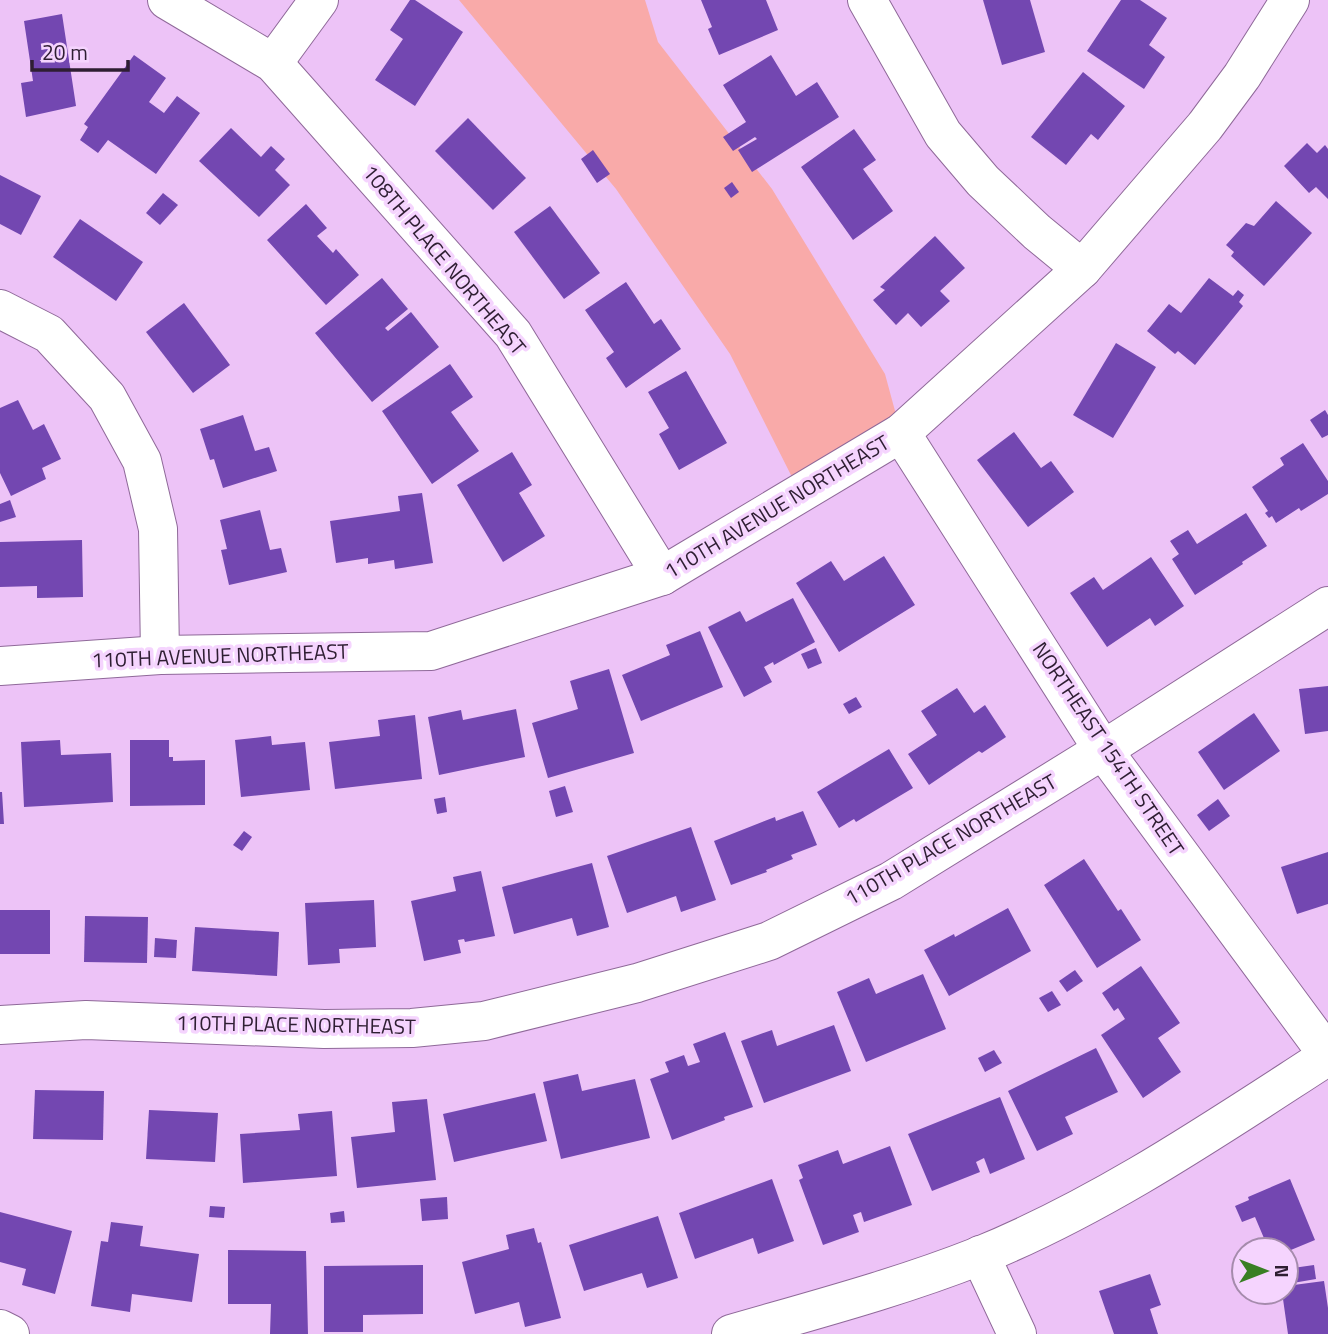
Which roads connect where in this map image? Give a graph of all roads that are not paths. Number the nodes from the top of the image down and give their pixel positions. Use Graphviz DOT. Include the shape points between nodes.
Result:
graph roads {
  1 [pos="167,0"];
  2 [pos="319,0"];
  3 [pos="867,0"];
  4 [pos="1290,0"];
  5 [pos="273,63"];
  6 [pos="1082,269"];
  7 [pos="0,309"];
  8 [pos="901,433"];
  9 [pos="662,576"];
  10 [pos="1328,606"];
  11 [pos="160,655"];
  12 [pos="0,666"];
  13 [pos="1103,750"];
  14 [pos="0,1025"];
  15 [pos="1328,1056"];
  16 [pos="980,1255"];
  17 [pos="0,1329"];
  18 [pos="10,1334"];
  19 [pos="731,1334"];
  20 [pos="1017,1334"];
  1 -- 5 [label="street, 108TH PLACE NORTHEAST"];
  2 -- 5 [label="street"];
  3 -- 6 [label="street" via="943,134 983,181"];
  4 -- 6 [label="street, 110TH AVENUE NORTHEAST" via="1205,126"];
  5 -- 9 [label="street, 108TH PLACE NORTHEAST" via="513,334"];
  6 -- 8 [label="street, 110TH AVENUE NORTHEAST"];
  7 -- 11 [label="street" via="48,334 107,397 142,461 158,529"];
  8 -- 9 [label="street, 110TH AVENUE NORTHEAST"];
  8 -- 13 [label="street, NORTHEAST 154TH STREET"];
  9 -- 11 [label="street, 110TH AVENUE NORTHEAST" via="431,651"];
  10 -- 13 [label="street, 110TH PLACE NORTHEAST"];
  11 -- 12 [label="street, 110TH AVENUE NORTHEAST"];
  13 -- 14 [label="street, 110TH PLACE NORTHEAST" via="891,881 769,941 637,983 484,1021 412,1028 86,1020"];
  13 -- 15 [label="street, NORTHEAST 154TH STREET"];
  15 -- 16 [label="street" via="1158,1166"];
  16 -- 19 [label="street" via="899,1285"];
  16 -- 20 [label="street"];
  17 -- 18 [label="street"];
}
